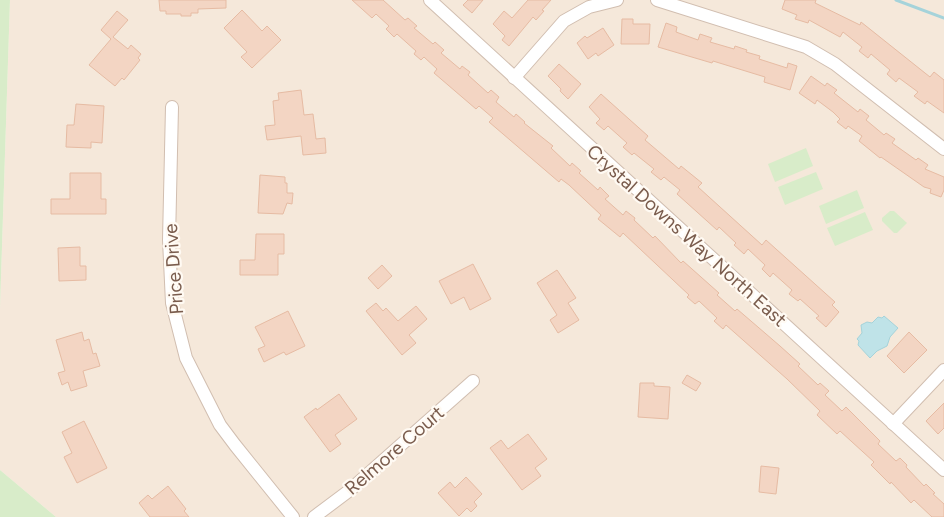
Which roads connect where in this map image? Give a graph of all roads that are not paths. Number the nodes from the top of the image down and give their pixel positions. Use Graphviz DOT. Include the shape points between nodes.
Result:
graph roads {
  1 [pos="430,0"];
  2 [pos="617,0"];
  3 [pos="657,0"];
  4 [pos="514,78"];
  5 [pos="172,106"];
  6 [pos="944,149"];
  7 [pos="944,370"];
  8 [pos="473,381"];
  9 [pos="893,424"];
  10 [pos="944,470"];
  11 [pos="294,517"];
  12 [pos="314,517"];
  1 -- 4 [label="street, Crystal Downs Way North East"];
  2 -- 4 [label="street" via="589,7 564,21"];
  3 -- 6 [label="street" via="806,47 835,64"];
  4 -- 9 [label="street, Crystal Downs Way North East"];
  5 -- 11 [label="street, Price Drive" via="169,240 172,303 186,358 220,424"];
  7 -- 9 [label="street"];
  8 -- 12 [label="street, Relmore Court" via="350,490"];
  9 -- 10 [label="street, Crystal Downs Way North East"];
}
